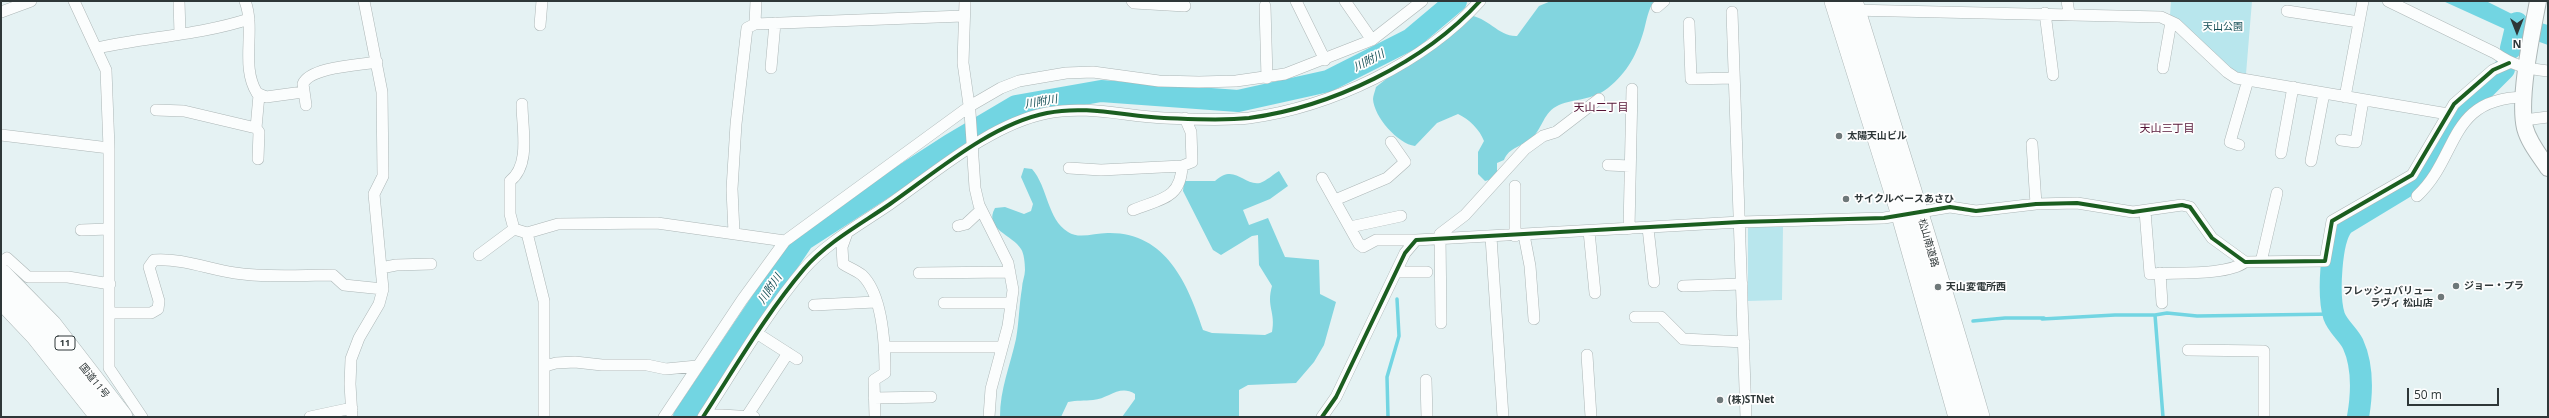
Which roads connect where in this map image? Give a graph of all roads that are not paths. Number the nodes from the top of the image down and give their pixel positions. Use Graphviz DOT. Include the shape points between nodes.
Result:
graph roads {
  1 [pos="30,1"];
  2 [pos="74,1"];
  3 [pos="179,1"];
  4 [pos="245,1"];
  5 [pos="364,1"];
  6 [pos="542,1"];
  7 [pos="756,1"];
  8 [pos="964,1"];
  9 [pos="1132,1"];
  10 [pos="1296,1"];
  11 [pos="1345,1"];
  12 [pos="1422,1"];
  13 [pos="1480,1"];
  14 [pos="2067,1"];
  15 [pos="2363,1"];
  16 [pos="2388,1"];
  17 [pos="2538,1"];
  18 [pos="1185,6"];
  19 [pos="1265,6"];
  20 [pos="1845,6"];
  21 [pos="1933,6"];
  22 [pos="2287,11"];
  23 [pos="1,12"];
  24 [pos="1732,12"];
  25 [pos="2045,13"];
  26 [pos="2069,14"];
  27 [pos="963,16"];
  28 [pos="249,18"];
  29 [pos="2171,22"];
  30 [pos="2359,22"];
  31 [pos="774,23"];
  32 [pos="1689,23"];
  33 [pos="755,24"];
  34 [pos="540,25"];
  35 [pos="180,34"];
  36 [pos="1372,40"];
  37 [pos="97,48"];
  38 [pos="1325,60"];
  39 [pos="377,62"];
  40 [pos="2509,63"];
  41 [pos="2527,65"];
  42 [pos="772,68"];
  43 [pos="2163,68"];
  44 [pos="2548,71"];
  45 [pos="2053,75"];
  46 [pos="1267,78"];
  47 [pos="1733,78"];
  48 [pos="2248,80"];
  49 [pos="2293,87"];
  50 [pos="1632,89"];
  51 [pos="303,92"];
  52 [pos="2324,93"];
  53 [pos="259,95"];
  54 [pos="2345,97"];
  55 [pos="2525,97"];
  56 [pos="1599,99"];
  57 [pos="2363,100"];
  58 [pos="522,104"];
  59 [pos="306,105"];
  60 [pos="970,109"];
  61 [pos="156,110"];
  62 [pos="2448,114"];
  63 [pos="2548,117"];
  64 [pos="1185,118"];
  65 [pos="2524,120"];
  66 [pos="256,128"];
  67 [pos="1,135"];
  68 [pos="2341,140"];
  69 [pos="1392,142"];
  70 [pos="972,143"];
  71 [pos="2032,144"];
  72 [pos="2239,144"];
  73 [pos="109,148"];
  74 [pos="2281,153"];
  75 [pos="258,159"];
  76 [pos="2311,161"];
  77 [pos="1608,165"];
  78 [pos="1182,166"];
  79 [pos="1069,168"];
  80 [pos="1634,168"];
  81 [pos="2548,168"];
  82 [pos="1322,178"];
  83 [pos="1515,186"];
  84 [pos="2276,193"];
  85 [pos="2417,196"];
  86 [pos="1335,200"];
  87 [pos="2036,204"];
  88 [pos="981,210"];
  89 [pos="1133,210"];
  90 [pos="2145,211"];
  91 [pos="1910,213"];
  92 [pos="1401,216"];
  93 [pos="1740,222"];
  94 [pos="958,226"];
  95 [pos="1350,227"];
  96 [pos="1648,228"];
  97 [pos="109,229"];
  98 [pos="514,229"];
  99 [pos="1629,229"];
  100 [pos="81,230"];
  101 [pos="1589,232"];
  102 [pos="527,233"];
  103 [pos="734,233"];
  104 [pos="848,233"];
  105 [pos="1520,236"];
  106 [pos="1491,237"];
  107 [pos="1438,239"];
  108 [pos="1416,240"];
  109 [pos="785,241"];
  110 [pos="479,255"];
  111 [pos="1,262"];
  112 [pos="2245,262"];
  113 [pos="2261,262"];
  114 [pos="431,264"];
  115 [pos="381,268"];
  116 [pos="1010,272"];
  117 [pos="1397,272"];
  118 [pos="1427,272"];
  119 [pos="919,273"];
  120 [pos="2160,273"];
  121 [pos="1,274"];
  122 [pos="1654,282"];
  123 [pos="110,284"];
  124 [pos="1742,284"];
  125 [pos="1683,286"];
  126 [pos="383,289"];
  127 [pos="1595,293"];
  128 [pos="1,298"];
  129 [pos="875,302"];
  130 [pos="944,303"];
  131 [pos="1011,303"];
  132 [pos="2162,303"];
  133 [pos="814,305"];
  134 [pos="110,312"];
  135 [pos="1635,317"];
  136 [pos="1534,319"];
  137 [pos="1441,323"];
  138 [pos="758,334"];
  139 [pos="1744,342"];
  140 [pos="1001,347"];
  141 [pos="885,348"];
  142 [pos="2188,350"];
  143 [pos="1587,355"];
  144 [pos="545,366"];
  145 [pos="697,366"];
  146 [pos="1426,380"];
  147 [pos="931,397"];
  148 [pos="874,398"];
  149 [pos="352,413"];
  150 [pos="704,415"];
  151 [pos="101,417"];
  152 [pos="122,417"];
  153 [pos="142,417"];
  154 [pos="310,417"];
  155 [pos="544,417"];
  156 [pos="664,417"];
  157 [pos="751,417"];
  158 [pos="874,417"];
  159 [pos="989,417"];
  160 [pos="1322,417"];
  161 [pos="1427,417"];
  162 [pos="1503,417"];
  163 [pos="1591,417"];
  164 [pos="1746,417"];
  165 [pos="1959,417"];
  166 [pos="1979,417"];
  167 [pos="2264,417"];
  1 -- 23 [label="street"];
  2 -- 37 [label="street"];
  3 -- 35 [label="street"];
  4 -- 28 [label="street"];
  5 -- 39 [label="street"];
  6 -- 34 [label="street"];
  7 -- 33 [label="street"];
  8 -- 27 [label="street"];
  9 -- 18 [label="street"];
  10 -- 38 [label="street"];
  11 -- 36 [label="street"];
  12 -- 36 [label="street"];
  13 -- 64 [label="street" via="1430,45 1387,72 1359,85 1319,100 1268,114 1227,119"];
  14 -- 26 [label="street"];
  15 -- 30 [label="street"];
  16 -- 40 [label="street" via="2495,53"];
  17 -- 41 [label="street"];
  19 -- 46 [label="street"];
  20 -- 21 [label="street"];
  20 -- 91 [label="highway, 松山南道路"];
  21 -- 25 [label="street"];
  22 -- 30 [label="street"];
  24 -- 47 [label="street"];
  25 -- 26 [label="street"];
  25 -- 45 [label="street"];
  26 -- 29 [label="street" via="2148,15"];
  27 -- 31 [label="street"];
  27 -- 60 [label="street" via="964,63"];
  28 -- 35 [label="street" via="226,26"];
  28 -- 53 [label="street" via="250,76"];
  29 -- 43 [label="street"];
  29 -- 48 [label="street" via="2227,72 2236,78"];
  30 -- 54 [label="street"];
  31 -- 33 [label="street"];
  31 -- 42 [label="street"];
  32 -- 47 [label="street" via="1691,79"];
  33 -- 103 [label="street" via="747,28 736,124 732,189"];
  35 -- 37 [label="street"];
  36 -- 38 [label="street"];
  37 -- 73 [label="street" via="106,70"];
  38 -- 46 [label="street"];
  39 -- 51 [label="street" via="331,68 310,75 306,78"];
  39 -- 115 [label="street" via="382,92 383,176 374,194"];
  40 -- 41 [label="street"];
  40 -- 62 [label="street" via="2493,70 2454,104"];
  41 -- 44 [label="street"];
  41 -- 55 [label="street"];
  46 -- 60 [label="street" via="1167,81 1092,72 1066,73 1019,81 1001,88"];
  47 -- 93 [label="street"];
  48 -- 49 [label="street"];
  48 -- 72 [label="street" via="2230,142"];
  49 -- 52 [label="street"];
  49 -- 74 [label="street"];
  50 -- 80 [label="street"];
  51 -- 53 [label="street" via="266,97"];
  51 -- 59 [label="street"];
  52 -- 54 [label="street"];
  52 -- 76 [label="street"];
  53 -- 66 [label="street"];
  54 -- 57 [label="street"];
  55 -- 65 [label="street"];
  55 -- 85 [label="street" via="2503,97 2488,102 2474,112 2452,140 2425,188"];
  56 -- 107 [label="street" via="1556,132 1543,136 1525,149 1465,215 1440,234"];
  57 -- 62 [label="street"];
  57 -- 68 [label="street" via="2356,142"];
  58 -- 98 [label="street" via="523,162 517,176 510,181 510,214"];
  60 -- 70 [label="street"];
  60 -- 109 [label="street"];
  61 -- 66 [label="street" via="184,111"];
  62 -- 113 [label="street" via="2412,175 2332,221 2325,261"];
  63 -- 65 [label="street"];
  64 -- 70 [label="street" via="1090,110 1049,112 1024,118"];
  64 -- 78 [label="street" via="1191,132 1192,162"];
  65 -- 81 [label="street" via="2531,142"];
  66 -- 75 [label="street" via="259,132"];
  67 -- 73 [label="street"];
  69 -- 86 [label="street" via="1405,162 1387,178"];
  70 -- 88 [label="street" via="975,188"];
  70 -- 104 [label="street"];
  71 -- 87 [label="street"];
  73 -- 97 [label="street"];
  77 -- 80 [label="street"];
  78 -- 79 [label="street" via="1101,170"];
  78 -- 89 [label="street" via="1182,180 1174,194"];
  80 -- 99 [label="street"];
  82 -- 86 [label="street"];
  83 -- 105 [label="street"];
  84 -- 113 [label="street"];
  86 -- 95 [label="street"];
  87 -- 90 [label="street" via="2077,203 2122,211"];
  87 -- 91 [label="street" via="1987,211 1950,207"];
  88 -- 94 [label="street" via="966,224"];
  88 -- 116 [label="street" via="1001,248"];
  90 -- 112 [label="street" via="2182,205 2190,207 2212,238"];
  90 -- 120 [label="street" via="2150,274"];
  91 -- 93 [label="street" via="1884,218"];
  91 -- 165 [label="highway, 松山南道路"];
  91 -- 166 [label="highway, 松山南道路"];
  92 -- 95 [label="street"];
  93 -- 96 [label="street"];
  93 -- 124 [label="street"];
  95 -- 108 [label="street" via="1363,247 1376,240"];
  96 -- 99 [label="street"];
  96 -- 122 [label="street"];
  97 -- 100 [label="street"];
  97 -- 123 [label="street"];
  98 -- 102 [label="street"];
  98 -- 110 [label="street"];
  99 -- 101 [label="street"];
  101 -- 105 [label="street"];
  101 -- 127 [label="street"];
  102 -- 103 [label="street" via="558,224 617,222 656,223"];
  102 -- 144 [label="street" via="544,301"];
  103 -- 109 [label="street"];
  104 -- 129 [label="street" via="842,247 843,264 863,276 870,286"];
  104 -- 138 [label="street" via="811,261"];
  105 -- 106 [label="street"];
  105 -- 136 [label="street" via="1530,266"];
  106 -- 107 [label="street"];
  106 -- 162 [label="street"];
  107 -- 108 [label="street"];
  107 -- 137 [label="street"];
  108 -- 117 [label="street" via="1405,253"];
  109 -- 145 [label="street"];
  111 -- 123 [label="street" via="7,258 28,277 68,277"];
  112 -- 113 [label="street"];
  112 -- 120 [label="street" via="2222,270"];
  114 -- 115 [label="street"];
  115 -- 126 [label="street"];
  116 -- 119 [label="street"];
  116 -- 131 [label="street" via="1013,290"];
  117 -- 118 [label="street"];
  117 -- 160 [label="street" via="1336,397"];
  120 -- 132 [label="street"];
  121 -- 152 [label="highway, 国道11号 / 11" via="51,325"];
  123 -- 134 [label="street"];
  124 -- 125 [label="street"];
  124 -- 139 [label="street"];
  126 -- 134 [label="street" via="344,285 334,274 260,276 205,268 176,260 154,260 150,267 159,301 158,309 151,312"];
  126 -- 149 [label="street" via="379,304 359,338 353,354 350,384"];
  128 -- 151 [label="highway, 国道11号 / 11" via="41,341"];
  129 -- 133 [label="street"];
  129 -- 141 [label="street"];
  130 -- 131 [label="street"];
  131 -- 140 [label="street" via="1008,326"];
  134 -- 153 [label="street" via="109,368"];
  135 -- 139 [label="street" via="1661,317 1687,340"];
  138 -- 150 [label="street"];
  138 -- 157 [label="street" via="792,356"];
  139 -- 164 [label="street"];
  140 -- 141 [label="street"];
  140 -- 159 [label="street" via="991,389"];
  141 -- 148 [label="street" via="885,374 874,380"];
  142 -- 167 [label="street" via="2264,351"];
  143 -- 163 [label="street"];
  144 -- 145 [label="street" via="575,362 647,365 666,369"];
  144 -- 155 [label="street"];
  145 -- 156 [label="street"];
  146 -- 161 [label="street"];
  147 -- 148 [label="street"];
  148 -- 158 [label="street"];
  149 -- 154 [label="street"];
  150 -- 157 [label="street"];
}
